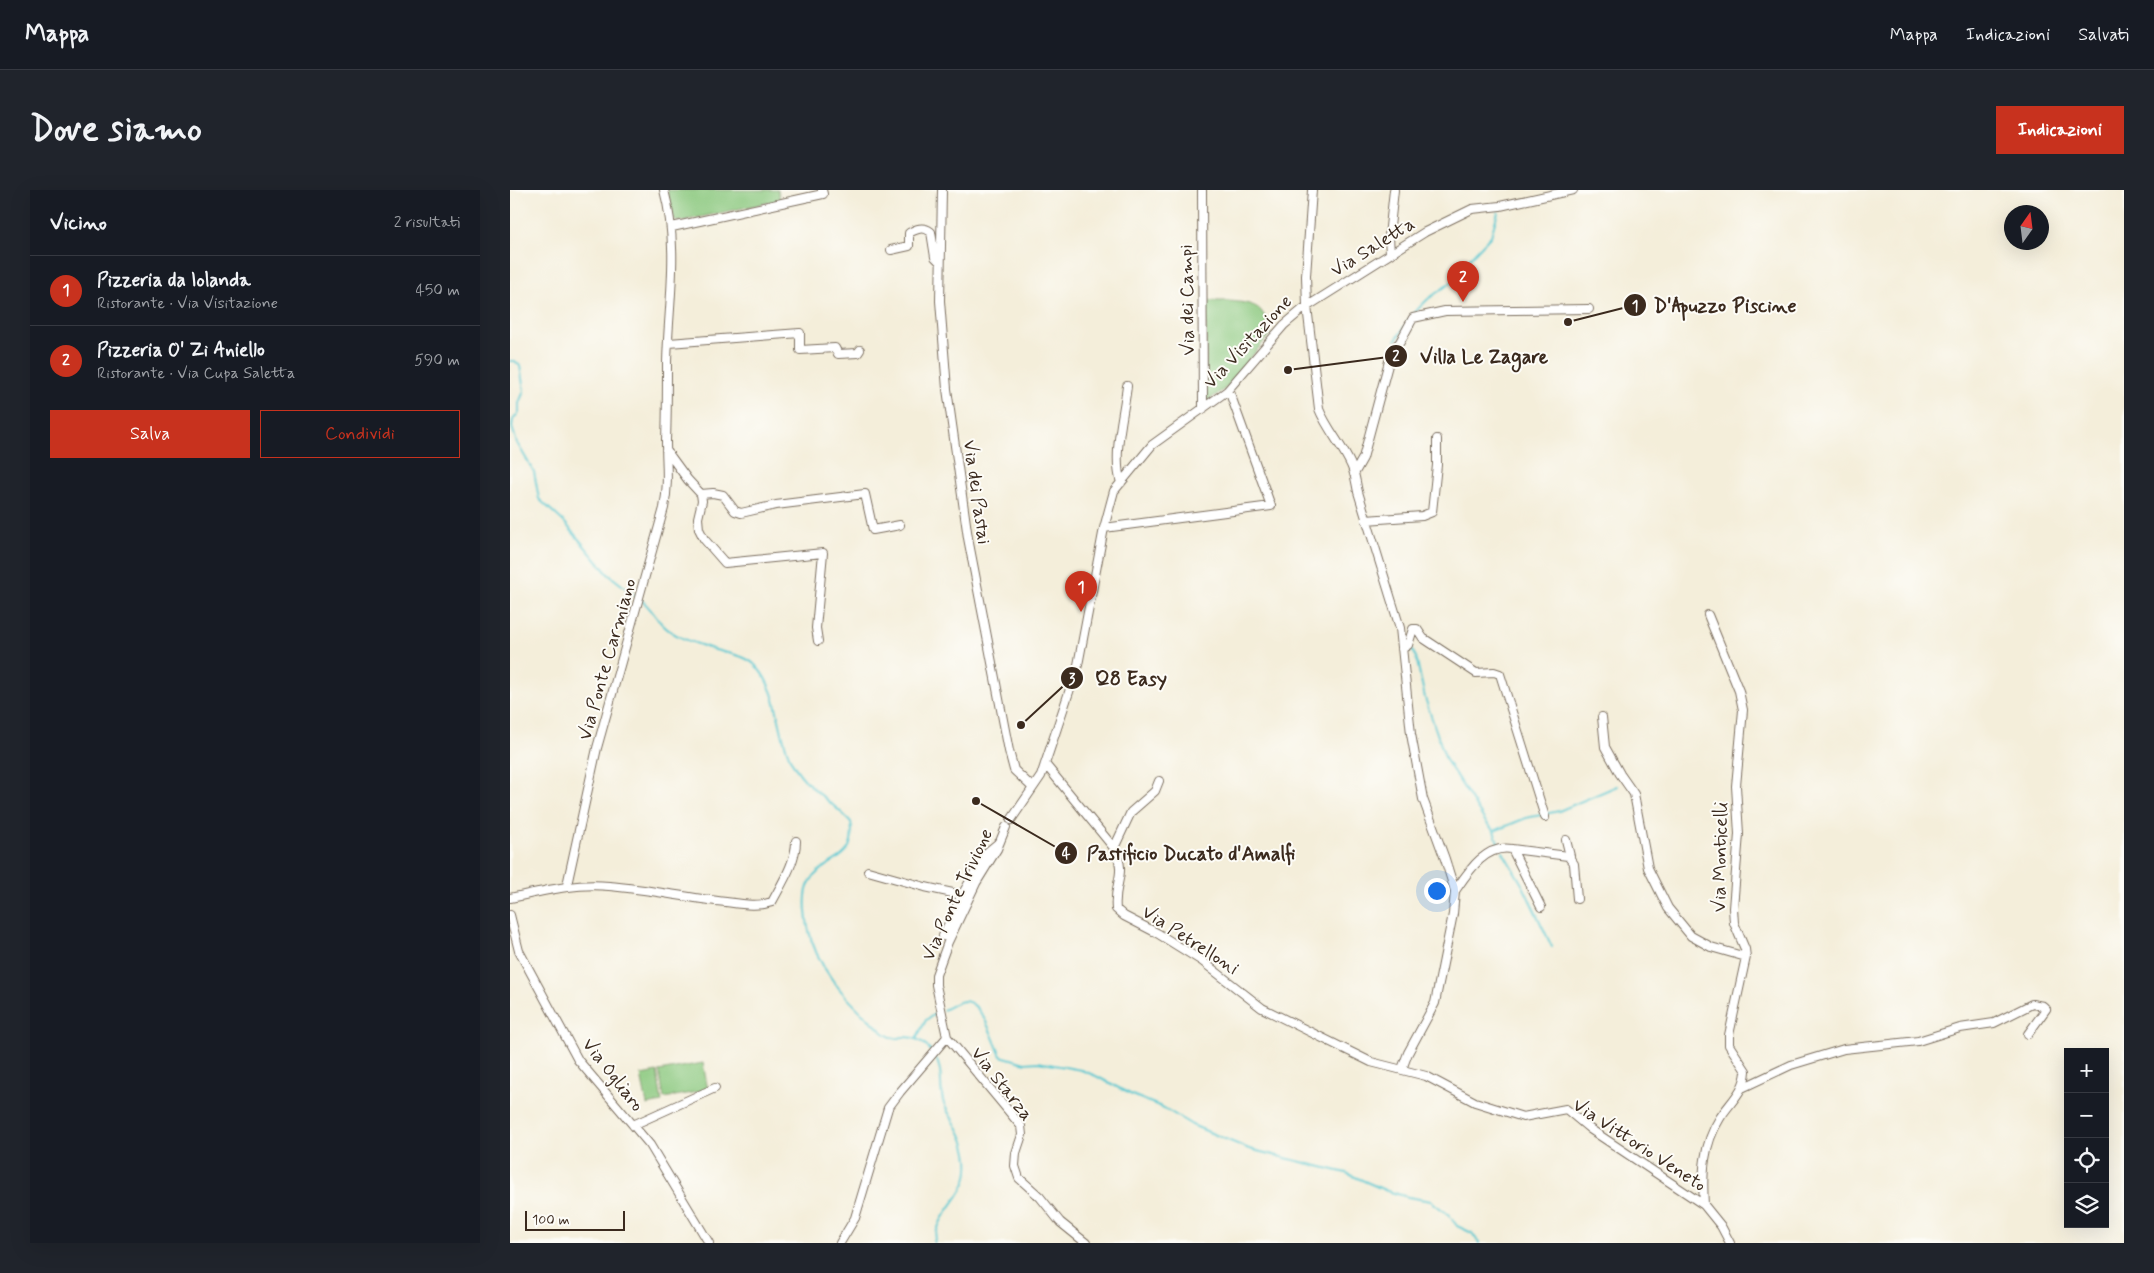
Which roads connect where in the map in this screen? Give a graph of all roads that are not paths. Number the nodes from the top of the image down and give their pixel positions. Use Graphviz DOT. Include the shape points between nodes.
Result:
graph roads {
  1 [pos="664,190"];
  2 [pos="822,190"];
  3 [pos="942,190"];
  4 [pos="1202,190"];
  5 [pos="1312,190"];
  6 [pos="1394,190"];
  7 [pos="1572,190"];
  8 [pos="672,227"];
  9 [pos="891,250"];
  10 [pos="1390,254"];
  11 [pos="940,262"];
  12 [pos="1306,306"];
  13 [pos="1589,309"];
  14 [pos="669,343"];
  15 [pos="860,350"];
  16 [pos="1127,386"];
  17 [pos="1227,391"];
  18 [pos="1203,409"];
  19 [pos="1437,440"];
  20 [pos="666,450"];
  21 [pos="1354,474"];
  22 [pos="1121,483"];
  23 [pos="701,494"];
  24 [pos="1371,520"];
  25 [pos="900,525"];
  26 [pos="1104,528"];
  27 [pos="1708,615"];
  28 [pos="818,640"];
  29 [pos="1407,645"];
  30 [pos="1602,717"];
  31 [pos="1045,764"];
  32 [pos="1159,781"];
  33 [pos="1032,787"];
  34 [pos="1545,817"];
  35 [pos="1566,840"];
  36 [pos="796,841"];
  37 [pos="1000,841"];
  38 [pos="1114,848"];
  39 [pos="1512,849"];
  40 [pos="1568,856"];
  41 [pos="868,871"];
  42 [pos="568,881"];
  43 [pos="1455,891"];
  44 [pos="962,895"];
  45 [pos="510,898"];
  46 [pos="1577,899"];
  47 [pos="1541,907"];
  48 [pos="510,915"];
  49 [pos="943,936"];
  50 [pos="1746,957"];
  51 [pos="2028,1034"];
  52 [pos="946,1037"];
  53 [pos="1402,1069"];
  54 [pos="715,1088"];
  55 [pos="1742,1088"];
  56 [pos="633,1125"];
  57 [pos="1704,1205"];
  58 [pos="1729,1240"];
  59 [pos="709,1243"];
  60 [pos="840,1243"];
  61 [pos="1086,1243"];
  62 [pos="1735,1243"];
  1 -- 8 [label="street, Via Ponte Carmiano"];
  2 -- 8 [label="street" via="823,194"];
  3 -- 11 [label="street, Via dei Pastai"];
  4 -- 18 [label="street, Via dei Campi"];
  5 -- 12 [label="street, Via Visitazione"];
  6 -- 10 [label="street"];
  7 -- 10 [label="street, Via Saletta" via="1472,209"];
  8 -- 14 [label="street, Via Ponte Carmiano" via="674,272"];
  9 -- 11 [label="street" via="909,246 909,233 926,229 930,232 935,257"];
  10 -- 12 [label="street, Via Saletta"];
  11 -- 33 [label="street, Via dei Pastai" via="942,344 968,538 1009,751 1014,770"];
  12 -- 17 [label="street, Via Visitazione" via="1284,325"];
  12 -- 21 [label="street" via="1319,409"];
  13 -- 21 [label="street" via="1445,312 1414,318 1392,350 1363,458"];
  14 -- 15 [label="street" via="800,334 800,350 834,348 838,354"];
  14 -- 20 [label="street, Via Ponte Carmiano"];
  16 -- 22 [label="street" via="1118,453"];
  17 -- 18 [label="street, Via Visitazione"];
  17 -- 26 [label="street" via="1271,506"];
  18 -- 22 [label="street, Via Visitazione" via="1152,445"];
  19 -- 24 [label="street" via="1432,512 1422,516"];
  20 -- 23 [label="street"];
  20 -- 42 [label="street, Via Ponte Carmiano" via="668,484 664,508 597,748"];
  21 -- 24 [label="street"];
  22 -- 26 [label="street, Via Visitazione" via="1114,491"];
  23 -- 25 [label="street" via="723,495 735,511 741,513 776,505 864,494 873,530"];
  23 -- 28 [label="street" via="699,529 725,563 822,553 816,628"];
  24 -- 29 [label="street"];
  26 -- 31 [label="street, Via Visitazione" via="1078,665"];
  27 -- 50 [label="street, Via Monticelli" via="1739,691 1743,710 1737,770 1739,834 1733,908 1734,923"];
  29 -- 34 [label="street" via="1413,629 1417,629 1423,638 1476,673 1500,674"];
  29 -- 43 [label="street" via="1410,734 1424,799"];
  30 -- 50 [label="street" via="1605,747 1634,794 1648,868 1668,908 1691,936 1711,947"];
  31 -- 33 [label="street, Via Visitazione"];
  31 -- 38 [label="street, Via Petrelloni"];
  32 -- 38 [label="street" via="1156,791 1131,812"];
  33 -- 37 [label="street, Via Ponte Trivione"];
  35 -- 40 [label="street"];
  36 -- 42 [label="street" via="791,867 772,902 767,904 698,899"];
  37 -- 44 [label="street" via="986,853"];
  37 -- 52 [label="street, Via Ponte Trivione" via="976,883 944,950 936,975 937,998"];
  38 -- 53 [label="street, Via Petrelloni" via="1122,864 1116,909 1124,916 1202,961 1262,1008 1371,1062"];
  39 -- 40 [label="street"];
  39 -- 43 [label="street" via="1488,852"];
  39 -- 47 [label="street"];
  40 -- 46 [label="street" via="1574,864"];
  41 -- 44 [label="street"];
  42 -- 45 [label="street"];
  43 -- 53 [label="street" via="1435,1003"];
  44 -- 49 [label="street"];
  48 -- 56 [label="street, Via Ogliaro" via="518,951 578,1060"];
  50 -- 55 [label="street" via="1729,1035 1729,1045 1746,1071"];
  51 -- 55 [label="street" via="2044,1014 2046,1009 2043,1006 2032,1004 1994,1023 1960,1028 1918,1041 1844,1048 1791,1065"];
  52 -- 60 [label="street" via="888,1108 856,1218"];
  52 -- 61 [label="street, Via Starza" via="1021,1126 1015,1166 1019,1178 1060,1222"];
  53 -- 57 [label="street, Via Vittorio Veneto" via="1426,1076 1475,1102 1523,1117 1566,1109 1590,1129"];
  54 -- 56 [label="street"];
  55 -- 57 [label="street" via="1711,1136 1702,1175"];
  56 -- 59 [label="street, Via Ogliaro" via="650,1145"];
  57 -- 58 [label="street, Via Vittorio Veneto"];
  58 -- 62 [label="street, Via Vittorio Veneto"];
}
